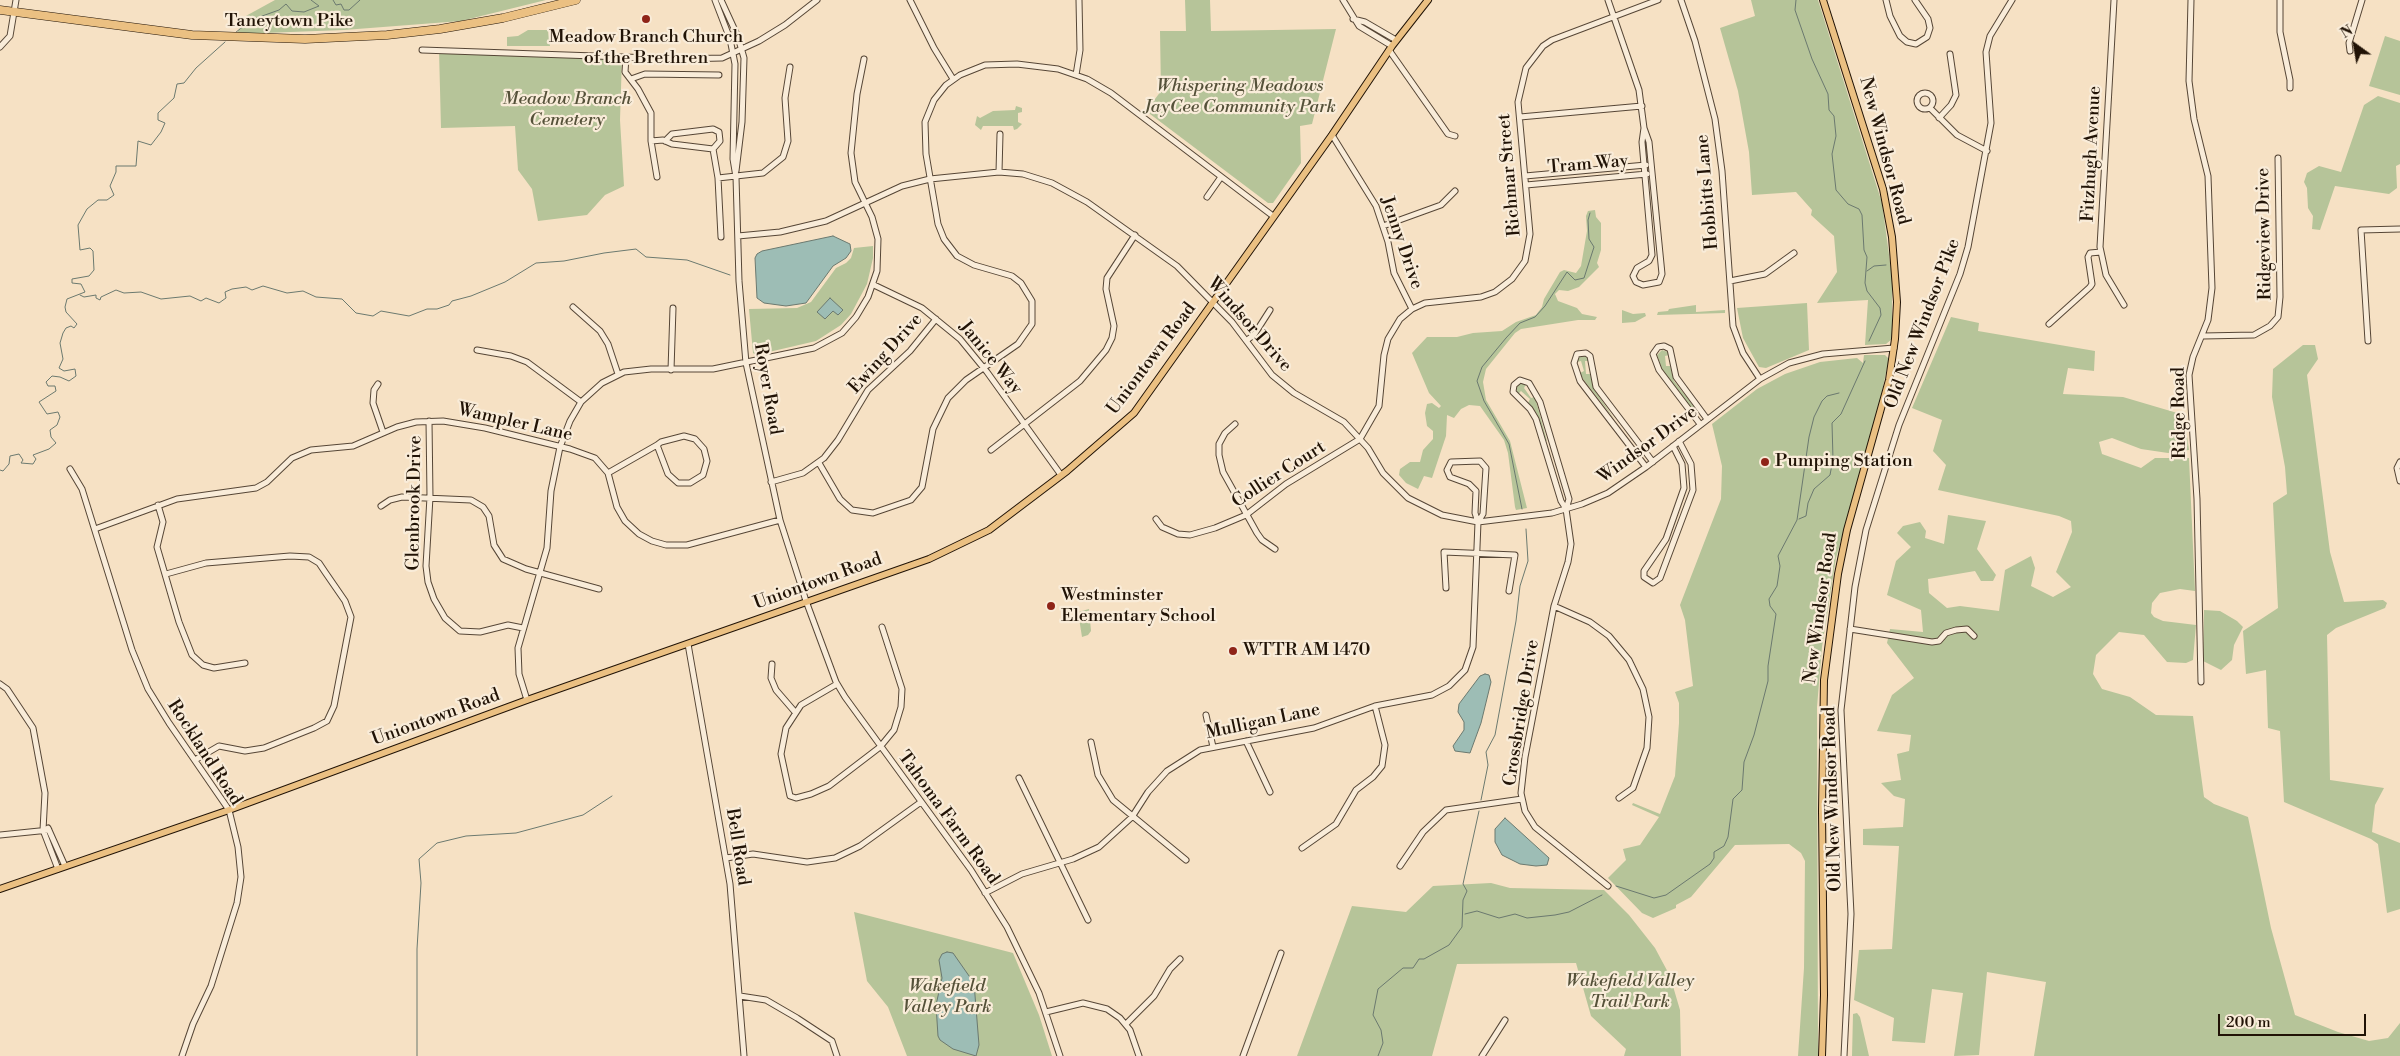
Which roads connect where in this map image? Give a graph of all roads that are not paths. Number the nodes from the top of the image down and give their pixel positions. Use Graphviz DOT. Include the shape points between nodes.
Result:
graph roads {
  1 [pos="16,0"];
  2 [pos="576,0"];
  3 [pos="715,0"];
  4 [pos="721,0"];
  5 [pos="817,0"];
  6 [pos="910,0"];
  7 [pos="1080,0"];
  8 [pos="1343,0"];
  9 [pos="1428,0"];
  10 [pos="1608,0"];
  11 [pos="1658,0"];
  12 [pos="1681,0"];
  13 [pos="1823,0"];
  14 [pos="1886,0"];
  15 [pos="1915,0"];
  16 [pos="2012,0"];
  17 [pos="2114,0"];
  18 [pos="2191,0"];
  19 [pos="2280,0"];
  20 [pos="2362,0"];
  21 [pos="0,10"];
  22 [pos="14,12"];
  23 [pos="1613,16"];
  24 [pos="1392,45"];
  25 [pos="0,47"];
  26 [pos="422,50"];
  27 [pos="743,50"];
  28 [pos="2350,50"];
  29 [pos="734,54"];
  30 [pos="1950,54"];
  31 [pos="626,57"];
  32 [pos="864,59"];
  33 [pos="790,67"];
  34 [pos="719,75"];
  35 [pos="1076,75"];
  36 [pos="631,79"];
  37 [pos="953,79"];
  38 [pos="2290,88"];
  39 [pos="1642,106"];
  40 [pos="1930,108"];
  41 [pos="1520,117"];
  42 [pos="1939,118"];
  43 [pos="1644,128"];
  44 [pos="1000,134"];
  45 [pos="1332,135"];
  46 [pos="1455,136"];
  47 [pos="651,141"];
  48 [pos="665,141"];
  49 [pos="713,149"];
  50 [pos="1987,150"];
  51 [pos="2278,158"];
  52 [pos="1644,165"];
  53 [pos="1652,165"];
  54 [pos="999,172"];
  55 [pos="1653,173"];
  56 [pos="1644,174"];
  57 [pos="1525,176"];
  58 [pos="657,177"];
  59 [pos="736,177"];
  60 [pos="1221,177"];
  61 [pos="718,178"];
  62 [pos="930,179"];
  63 [pos="1526,185"];
  64 [pos="1455,191"];
  65 [pos="1207,197"];
  66 [pos="865,203"];
  67 [pos="1273,216"];
  68 [pos="1383,226"];
  69 [pos="2400,229"];
  70 [pos="1134,235"];
  71 [pos="738,236"];
  72 [pos="721,237"];
  73 [pos="2101,252"];
  74 [pos="1794,253"];
  75 [pos="1730,281"];
  76 [pos="874,285"];
  77 [pos="1213,302"];
  78 [pos="2124,305"];
  79 [pos="573,307"];
  80 [pos="673,308"];
  81 [pos="1412,309"];
  82 [pos="1270,310"];
  83 [pos="936,319"];
  84 [pos="2049,324"];
  85 [pos="2202,336"];
  86 [pos="1247,340"];
  87 [pos="2368,341"];
  88 [pos="1894,348"];
  89 [pos="478,350"];
  90 [pos="746,363"];
  91 [pos="984,368"];
  92 [pos="671,370"];
  93 [pos="618,374"];
  94 [pos="1760,379"];
  95 [pos="378,384"];
  96 [pos="581,402"];
  97 [pos="1707,419"];
  98 [pos="429,421"];
  99 [pos="1235,424"];
  100 [pos="1700,424"];
  101 [pos="1025,426"];
  102 [pos="383,432"];
  103 [pos="1360,439"];
  104 [pos="1679,441"];
  105 [pos="656,445"];
  106 [pos="1673,446"];
  107 [pos="560,447"];
  108 [pos="991,450"];
  109 [pos="1653,462"];
  110 [pos="2400,462"];
  111 [pos="819,463"];
  112 [pos="1646,467"];
  113 [pos="70,469"];
  114 [pos="608,473"];
  115 [pos="1061,475"];
  116 [pos="2400,481"];
  117 [pos="771,482"];
  118 [pos="430,497"];
  119 [pos="158,505"];
  120 [pos="381,506"];
  121 [pos="1566,509"];
  122 [pos="1871,513"];
  123 [pos="1246,514"];
  124 [pos="1156,519"];
  125 [pos="780,520"];
  126 [pos="1478,522"];
  127 [pos="95,529"];
  128 [pos="1275,549"];
  129 [pos="1476,554"];
  130 [pos="540,573"];
  131 [pos="166,574"];
  132 [pos="1446,588"];
  133 [pos="599,589"];
  134 [pos="1509,591"];
  135 [pos="806,601"];
  136 [pos="1554,606"];
  137 [pos="882,627"];
  138 [pos="522,628"];
  139 [pos="1850,629"];
  140 [pos="1974,636"];
  141 [pos="688,644"];
  142 [pos="245,662"];
  143 [pos="772,664"];
  144 [pos="2201,682"];
  145 [pos="0,684"];
  146 [pos="837,684"];
  147 [pos="527,700"];
  148 [pos="1375,706"];
  149 [pos="795,712"];
  150 [pos="1206,715"];
  151 [pos="1246,741"];
  152 [pos="1092,742"];
  153 [pos="880,747"];
  154 [pos="1212,747"];
  155 [pos="195,760"];
  156 [pos="1020,778"];
  157 [pos="1270,792"];
  158 [pos="1522,798"];
  159 [pos="1619,798"];
  160 [pos="921,802"];
  161 [pos="228,810"];
  162 [pos="1132,817"];
  163 [pos="46,830"];
  164 [pos="0,835"];
  165 [pos="1302,848"];
  166 [pos="726,858"];
  167 [pos="1186,860"];
  168 [pos="1059,862"];
  169 [pos="1400,866"];
  170 [pos="61,868"];
  171 [pos="1608,886"];
  172 [pos="0,888"];
  173 [pos="985,892"];
  174 [pos="1088,920"];
  175 [pos="1281,953"];
  176 [pos="1180,959"];
  177 [pos="740,996"];
  178 [pos="1046,1012"];
  179 [pos="1505,1020"];
  180 [pos="1126,1024"];
  181 [pos="182,1056"];
  182 [pos="744,1056"];
  183 [pos="837,1056"];
  184 [pos="1060,1056"];
  185 [pos="1139,1056"];
  186 [pos="1243,1056"];
  187 [pos="1482,1056"];
  188 [pos="1822,1056"];
  189 [pos="1844,1056"];
  1 -- 22 [label="street"];
  2 -- 22 [label="highway, Taneytown Pike" via="440,29 306,39 192,34"];
  3 -- 29 [label="street, Royer Road"];
  4 -- 27 [label="street, Royer Road"];
  5 -- 27 [label="street" via="785,25"];
  6 -- 37 [label="street"];
  7 -- 35 [label="street" via="1080,50"];
  8 -- 24 [label="street" via="1353,19 1364,22"];
  9 -- 24 [label="main road, Uniontown Road"];
  10 -- 23 [label="street"];
  11 -- 23 [label="street, Richmar Street"];
  12 -- 75 [label="street, Hobbitts Lane" via="1715,119"];
  13 -- 88 [label="main road, New Windsor Road" via="1888,211 1896,280"];
  14 -- 15 [label="street" via="1900,36 1916,44 1927,37 1930,28"];
  16 -- 50 [label="street, Old New Windsor Pike" via="1990,36 1986,52 1991,112"];
  17 -- 73 [label="street, Fitzhugh Avenue"];
  18 -- 85 [label="street, Ridge Road" via="2190,93 2207,167 2210,202 2211,304"];
  19 -- 38 [label="street" via="2280,32"];
  20 -- 28 [label="street" via="2349,43"];
  21 -- 22 [label="highway, Taneytown Pike"];
  22 -- 25 [label="street" via="10,36"];
  23 -- 39 [label="street"];
  23 -- 41 [label="street, Richmar Street" via="1562,35 1543,46 1526,68 1519,89"];
  24 -- 45 [label="main road, Uniontown Road"];
  24 -- 46 [label="street" via="1448,134"];
  26 -- 31 [label="street"];
  27 -- 29 [label="street"];
  27 -- 59 [label="street, Royer Road" via="742,122"];
  29 -- 31 [label="street" via="707,59"];
  29 -- 59 [label="street, Royer Road" via="732,138"];
  30 -- 42 [label="street" via="1956,95"];
  31 -- 36 [label="street" via="624,69"];
  32 -- 66 [label="street" via="856,94 851,152 855,182"];
  33 -- 59 [label="street" via="785,98 788,141 783,157 763,173"];
  34 -- 36 [label="street" via="645,74"];
  35 -- 37 [label="street" via="1039,66 1005,63 978,67"];
  35 -- 60 [label="street" via="1111,94"];
  36 -- 47 [label="street" via="651,113"];
  37 -- 62 [label="street" via="934,100 925,122"];
  39 -- 41 [label="street"];
  39 -- 43 [label="street"];
  40 -- 42 [label="street"];
  41 -- 57 [label="street, Richmar Street"];
  42 -- 50 [label="street" via="1957,135"];
  43 -- 52 [label="street"];
  43 -- 53 [label="street"];
  44 -- 54 [label="street"];
  45 -- 67 [label="main road, Uniontown Road"];
  45 -- 68 [label="street, Jenny Drive" via="1376,206"];
  47 -- 48 [label="street"];
  47 -- 58 [label="street"];
  48 -- 49 [label="street"];
  48 -- 49 [label="street" via="672,134 712,130 719,132 720,141"];
  49 -- 61 [label="street"];
  50 -- 122 [label="street, Old New Windsor Pike" via="1962,266 1909,398"];
  51 -- 85 [label="street, Ridgeview Drive" via="2278,317 2254,335"];
  52 -- 53 [label="street, Tram Way"];
  52 -- 56 [label="street"];
  52 -- 57 [label="street, Tram Way"];
  53 -- 55 [label="street"];
  54 -- 62 [label="street, Windsor Drive"];
  54 -- 70 [label="street, Windsor Drive" via="1035,177 1062,187"];
  55 -- 56 [label="street, Tram Way"];
  55 -- 56 [label="street" via="1662,274 1659,282 1643,285 1633,276 1652,255"];
  56 -- 63 [label="street, Tram Way"];
  57 -- 63 [label="street, Richmar Street"];
  59 -- 61 [label="street"];
  59 -- 71 [label="street, Royer Road"];
  60 -- 65 [label="street"];
  60 -- 67 [label="street"];
  61 -- 72 [label="street"];
  62 -- 66 [label="street, Windsor Drive" via="902,186"];
  62 -- 91 [label="street" via="938,224 950,248 966,262 1016,279 1026,288 1032,301 1034,316 1029,332"];
  63 -- 81 [label="street, Richmar Street" via="1530,240 1525,261 1517,274 1488,295 1431,302"];
  64 -- 68 [label="street" via="1440,205"];
  66 -- 71 [label="street, Windsor Drive" via="840,216 806,226"];
  66 -- 76 [label="street" via="876,229 879,248"];
  67 -- 77 [label="main road, Uniontown Road"];
  68 -- 81 [label="street, Jenny Drive" via="1394,273"];
  69 -- 87 [label="street" via="2360,230"];
  70 -- 77 [label="street, Windsor Drive" via="1176,266"];
  70 -- 101 [label="street" via="1107,278 1106,289 1114,326 1109,345 1086,376"];
  71 -- 90 [label="street, Royer Road"];
  73 -- 78 [label="street, Fitzhugh Avenue" via="2106,275"];
  73 -- 84 [label="street" via="2088,257 2090,287"];
  74 -- 75 [label="street" via="1765,274"];
  75 -- 94 [label="street, Hobbitts Lane" via="1736,336"];
  76 -- 83 [label="street, Janice Way" via="904,298"];
  76 -- 90 [label="street" via="856,317 834,338 814,348"];
  77 -- 86 [label="street, Windsor Drive"];
  77 -- 115 [label="main road, Uniontown Road" via="1134,413"];
  79 -- 93 [label="street" via="600,331"];
  80 -- 92 [label="street"];
  81 -- 103 [label="street, Richmar Street" via="1394,326 1388,339 1379,406"];
  82 -- 86 [label="street" via="1254,335"];
  83 -- 91 [label="street, Janice Way" via="960,339"];
  83 -- 111 [label="street, Ewing Drive" via="910,351 868,390 834,446"];
  85 -- 144 [label="street, Ridge Road" via="2189,375 2197,499"];
  86 -- 103 [label="street, Windsor Drive" via="1278,380 1305,400 1338,417"];
  88 -- 94 [label="street, Windsor Drive" via="1809,357"];
  88 -- 188 [label="main road, New Windsor Road" via="1884,403 1847,530 1833,601 1824,680"];
  89 -- 96 [label="street" via="527,362"];
  90 -- 92 [label="street" via="712,369"];
  90 -- 117 [label="street, Royer Road"];
  91 -- 101 [label="street, Janice Way"];
  91 -- 111 [label="street" via="956,390 937,416 930,438 925,479 911,500 873,514 852,510 840,499"];
  92 -- 93 [label="street"];
  93 -- 96 [label="street" via="594,389"];
  94 -- 97 [label="street, Windsor Drive"];
  95 -- 102 [label="street" via="372,403"];
  96 -- 107 [label="street"];
  97 -- 100 [label="street, Windsor Drive"];
  97 -- 100 [label="street" via="1676,377 1670,350 1658,347 1654,354 1659,370"];
  98 -- 102 [label="street, Wampler Lane"];
  98 -- 107 [label="street, Wampler Lane" via="472,425"];
  98 -- 118 [label="street, Glenbrook Drive"];
  99 -- 123 [label="street" via="1222,439 1219,456 1226,481"];
  100 -- 104 [label="street, Windsor Drive"];
  101 -- 108 [label="street"];
  101 -- 115 [label="street, Janice Way"];
  102 -- 119 [label="street, Wampler Lane" via="353,446 300,454 256,488 177,499"];
  103 -- 123 [label="street, Collier Court" via="1286,484"];
  103 -- 126 [label="street, Windsor Drive" via="1383,473 1408,498 1442,515"];
  104 -- 106 [label="street, Windsor Drive"];
  104 -- 106 [label="street" via="1691,464 1693,490 1660,578 1653,583 1644,577 1644,571 1666,539 1684,488 1682,464"];
  105 -- 105 [label="street" via="677,436 696,439 706,455 706,469 690,483 678,483 668,474"];
  105 -- 114 [label="street"];
  106 -- 109 [label="street, Windsor Drive"];
  107 -- 114 [label="street, Wampler Lane" via="595,458"];
  107 -- 130 [label="street" via="552,491 550,531"];
  109 -- 112 [label="street, Windsor Drive"];
  109 -- 112 [label="street" via="1596,387 1590,356 1586,352 1577,354 1574,363 1580,381"];
  110 -- 116 [label="street" via="2397,468"];
  111 -- 117 [label="street, Ewing Drive" via="802,473"];
  112 -- 121 [label="street, Windsor Drive" via="1608,493"];
  113 -- 127 [label="street, Rockland Road" via="82,489"];
  114 -- 125 [label="street" via="617,507 625,520 639,534 666,545 687,545"];
  115 -- 135 [label="main road, Uniontown Road" via="976,538 928,559"];
  117 -- 125 [label="street, Royer Road"];
  118 -- 120 [label="street" via="396,498"];
  118 -- 130 [label="street" via="476,503 489,516 498,555 506,562"];
  118 -- 138 [label="street, Glenbrook Drive" via="426,575 440,611 455,628 466,632 508,626"];
  119 -- 127 [label="street, Wampler Lane"];
  119 -- 131 [label="street" via="163,522 157,547"];
  121 -- 121 [label="street, Crossbridge Drive" via="1569,499 1540,402 1527,381 1518,381 1513,392 1536,419"];
  121 -- 126 [label="street, Windsor Drive"];
  121 -- 136 [label="street, Crossbridge Drive" via="1570,553"];
  122 -- 139 [label="street, Old New Windsor Road" via="1861,553"];
  123 -- 124 [label="street, Collier Court" via="1215,528 1190,534 1171,532"];
  123 -- 128 [label="street" via="1262,540"];
  125 -- 135 [label="street, Royer Road"];
  126 -- 126 [label="street" via="1483,514 1486,468 1480,461 1451,462 1447,470 1450,477 1476,490"];
  126 -- 129 [label="street, Mulligan Lane"];
  127 -- 155 [label="street, Rockland Road" via="110,585 143,679"];
  129 -- 132 [label="street" via="1444,552"];
  129 -- 134 [label="street" via="1515,555"];
  129 -- 148 [label="street, Mulligan Lane" via="1474,638 1465,670 1449,686 1432,695"];
  130 -- 133 [label="street"];
  130 -- 138 [label="street"];
  131 -- 142 [label="street" via="183,634 196,660 214,668"];
  131 -- 155 [label="street" via="206,563 309,557 319,563 345,601 351,617 334,706 327,721 257,750 219,746"];
  135 -- 141 [label="main road, Uniontown Road"];
  135 -- 146 [label="street, Tahoma Farm Road"];
  136 -- 158 [label="street, Crossbridge Drive" via="1525,757"];
  136 -- 159 [label="street" via="1590,622 1609,636 1629,660 1643,689 1649,717 1647,748 1633,788"];
  137 -- 153 [label="street" via="900,680 902,699 894,730"];
  138 -- 147 [label="street" via="518,662"];
  139 -- 140 [label="street" via="1932,642 1956,630 1969,630"];
  139 -- 189 [label="street, Old New Windsor Road" via="1841,710 1851,894"];
  141 -- 147 [label="main road, Uniontown Road"];
  141 -- 166 [label="street, Bell Road"];
  143 -- 149 [label="street" via="771,678 776,690"];
  145 -- 163 [label="street" via="7,689 33,728 43,771"];
  146 -- 149 [label="street" via="808,700"];
  146 -- 153 [label="street, Tahoma Farm Road"];
  147 -- 161 [label="main road, Uniontown Road"];
  148 -- 151 [label="street, Mulligan Lane" via="1314,728"];
  148 -- 165 [label="street" via="1385,745 1382,766 1356,790 1336,824"];
  149 -- 153 [label="street" via="783,737 781,754 790,796 796,798 824,789"];
  150 -- 154 [label="street"];
  151 -- 154 [label="street, Mulligan Lane"];
  151 -- 157 [label="street"];
  152 -- 162 [label="street" via="1095,765 1103,786"];
  153 -- 160 [label="street, Tahoma Farm Road"];
  154 -- 162 [label="street, Mulligan Lane" via="1173,765"];
  155 -- 161 [label="street, Rockland Road"];
  156 -- 168 [label="street"];
  158 -- 169 [label="street" via="1446,810 1420,836"];
  158 -- 171 [label="street, Crossbridge Drive" via="1525,812 1535,827"];
  160 -- 166 [label="street" via="860,846 835,858 807,862 754,854"];
  160 -- 173 [label="street, Tahoma Farm Road"];
  161 -- 170 [label="main road, Uniontown Road"];
  161 -- 181 [label="street, Rockland Road" via="240,866 237,903 211,986"];
  162 -- 167 [label="street"];
  162 -- 168 [label="street, Mulligan Lane" via="1099,847"];
  163 -- 164 [label="street"];
  163 -- 170 [label="street"];
  166 -- 177 [label="street, Bell Road"];
  168 -- 173 [label="street, Mulligan Lane" via="1022,874"];
  168 -- 174 [label="street"];
  170 -- 172 [label="main road, Uniontown Road"];
  173 -- 178 [label="street, Tahoma Farm Road" via="1016,945"];
  175 -- 186 [label="street"];
  176 -- 180 [label="street" via="1154,996"];
  177 -- 182 [label="street, Bell Road"];
  177 -- 183 [label="street" via="766,1000 798,1018 832,1041"];
  178 -- 180 [label="street" via="1083,1003 1107,1009"];
  178 -- 184 [label="street, Tahoma Farm Road"];
  179 -- 187 [label="street"];
  180 -- 185 [label="street" via="1137,1044"];
}
